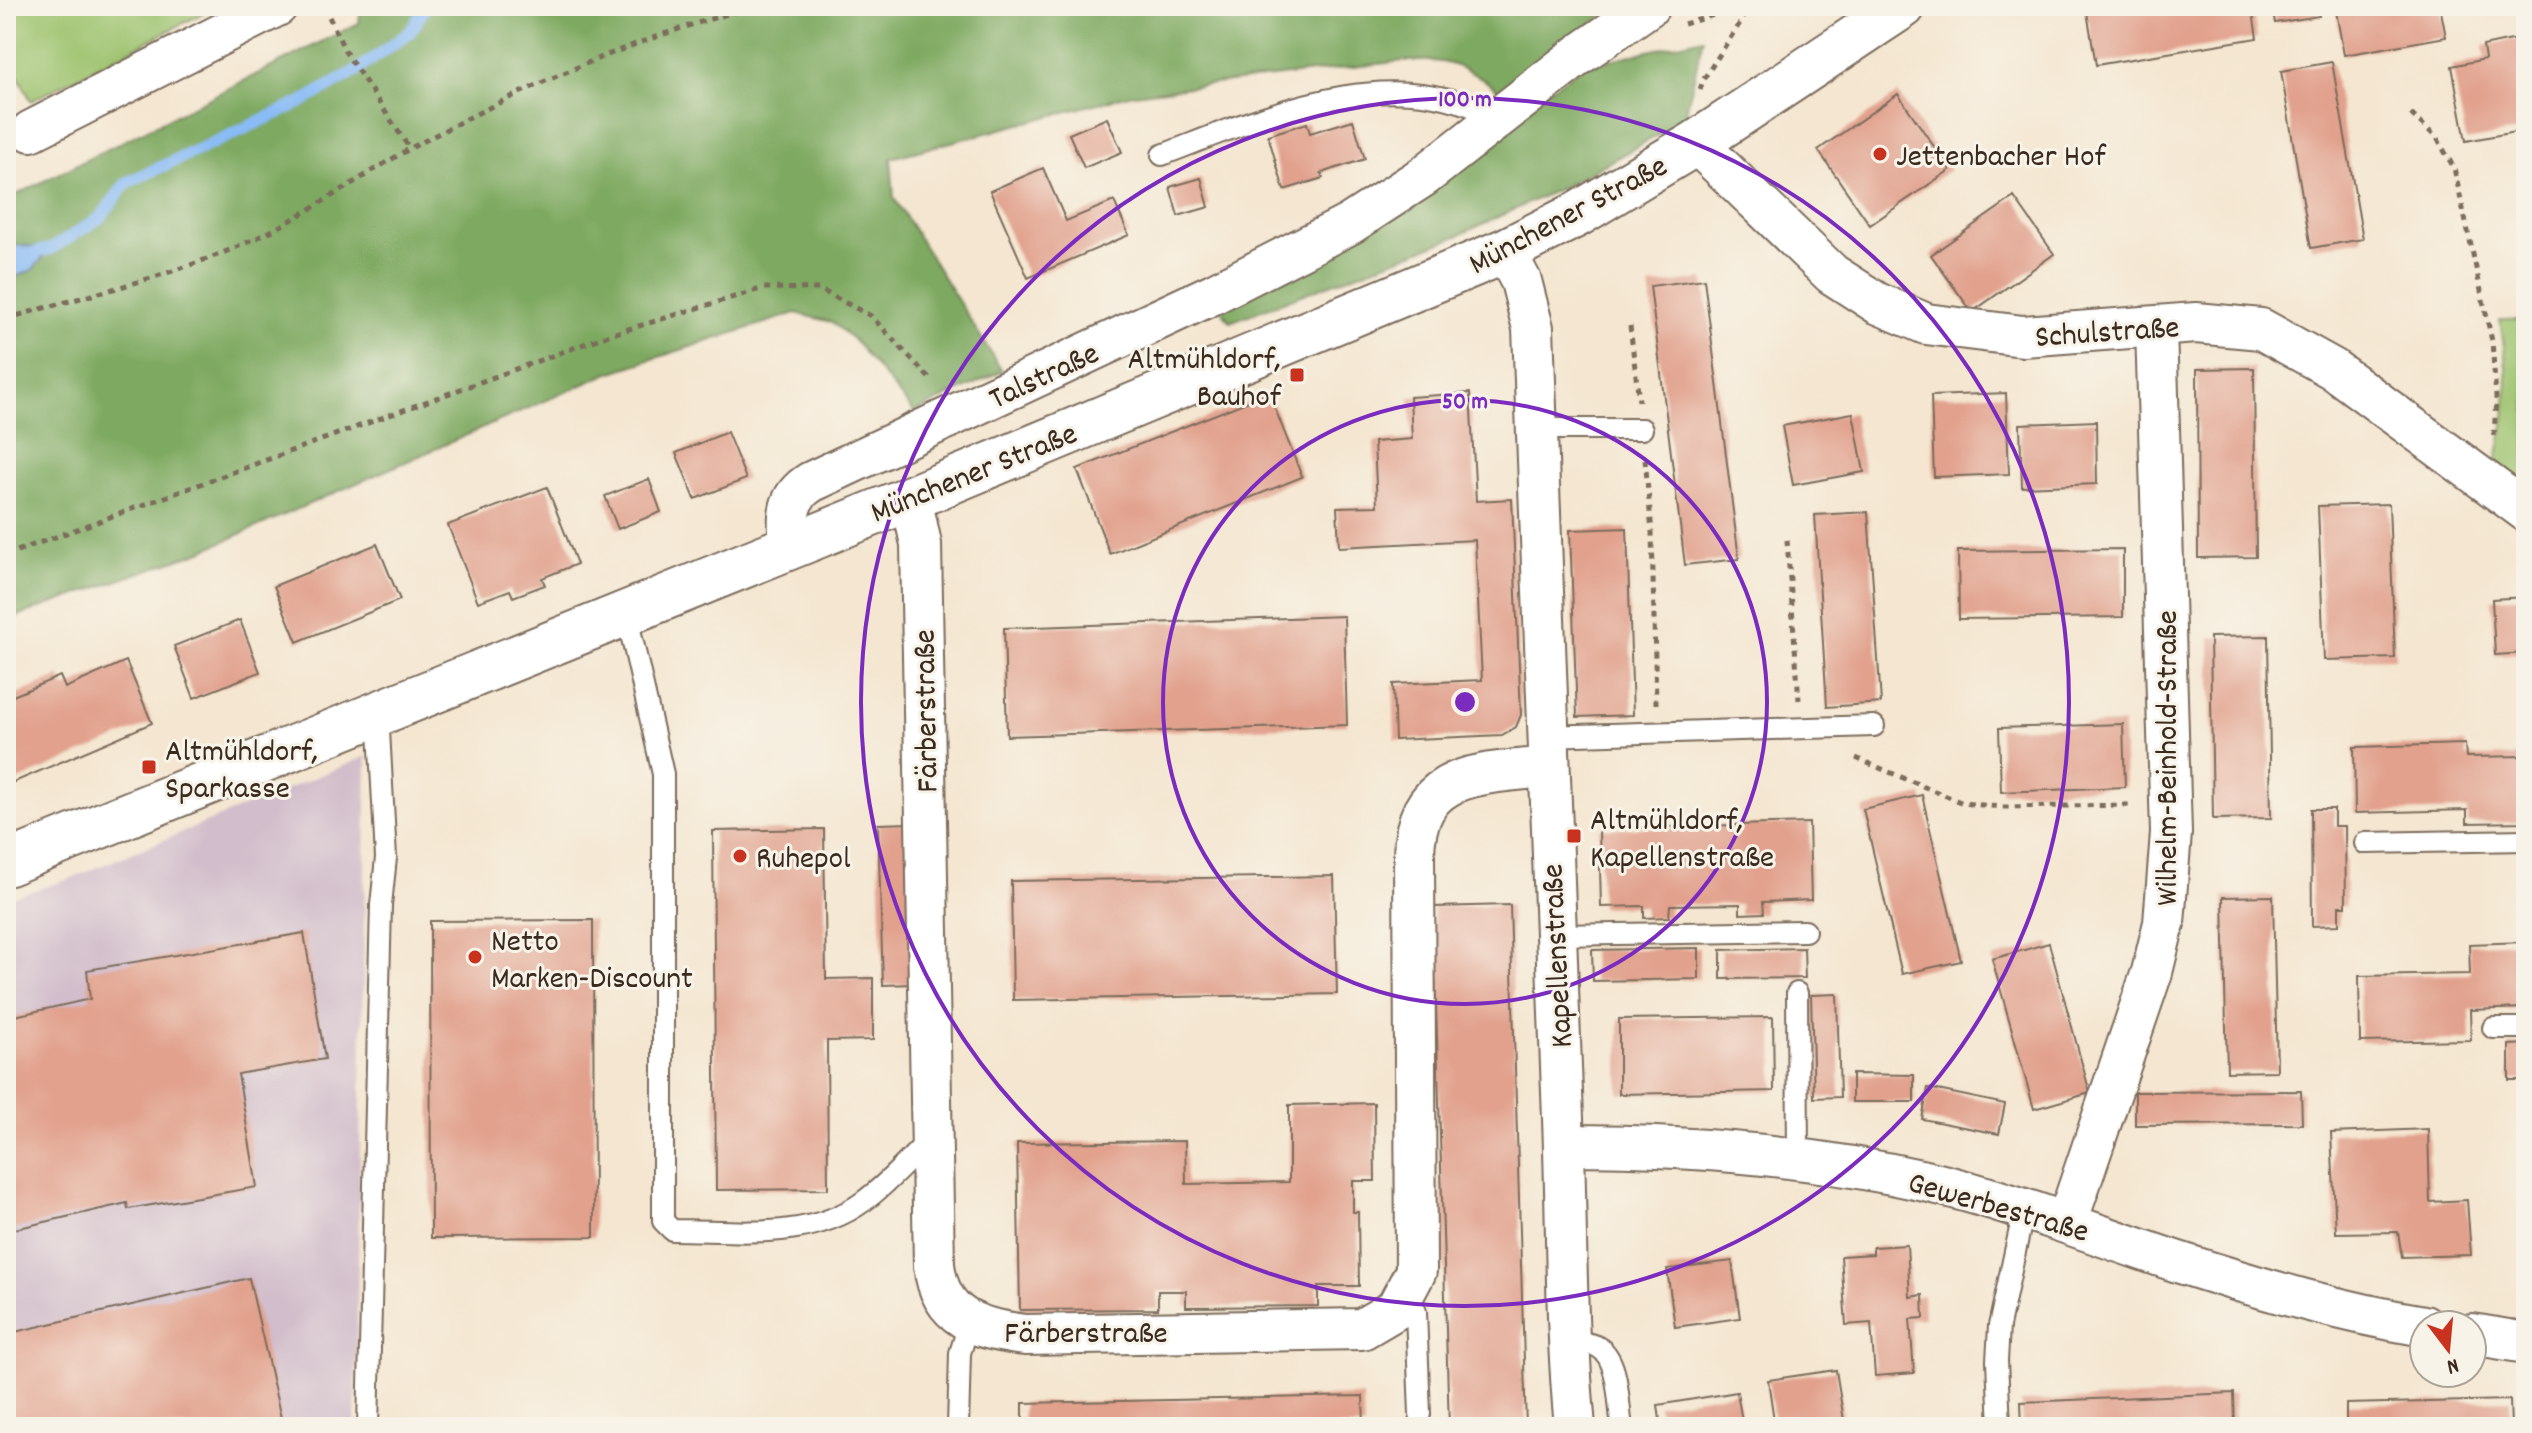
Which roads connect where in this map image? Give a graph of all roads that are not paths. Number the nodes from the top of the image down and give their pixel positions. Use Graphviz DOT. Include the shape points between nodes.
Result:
graph roads {
  1 [pos="277,6"];
  2 [pos="1649,6"];
  3 [pos="1903,6"];
  4 [pos="1496,118"];
  5 [pos="31,131"];
  6 [pos="1696,143"];
  7 [pos="1162,155"];
  8 [pos="1505,251"];
  9 [pos="2156,327"];
  10 [pos="1536,429"];
  11 [pos="1642,429"];
  12 [pos="911,498"];
  13 [pos="2526,511"];
  14 [pos="790,545"];
  15 [pos="626,612"];
  16 [pos="378,712"];
  17 [pos="1874,726"];
  18 [pos="1546,752"];
  19 [pos="2526,840"];
  20 [pos="2365,843"];
  21 [pos="6,864"];
  22 [pos="1805,931"];
  23 [pos="1554,935"];
  24 [pos="1797,993"];
  25 [pos="2493,1028"];
  26 [pos="2526,1028"];
  27 [pos="932,1137"];
  28 [pos="1564,1145"];
  29 [pos="1798,1159"];
  30 [pos="2024,1210"];
  31 [pos="2067,1222"];
  32 [pos="1408,1291"];
  33 [pos="970,1321"];
  34 [pos="2408,1323"];
  35 [pos="2488,1337"];
  36 [pos="1566,1340"];
  37 [pos="2526,1343"];
  38 [pos="1420,1414"];
  39 [pos="368,1427"];
  40 [pos="958,1427"];
  41 [pos="1575,1427"];
  42 [pos="1622,1427"];
  43 [pos="2000,1427"];
  1 -- 5 [label="street"];
  2 -- 4 [label="street, Talstraße"];
  3 -- 6 [label="street, Münchener Straße"];
  4 -- 7 [label="lane" via="1436,94 1356,95 1270,114"];
  4 -- 14 [label="street, Talstraße" via="1424,176 1350,224 797,491 788,516"];
  6 -- 8 [label="street, Münchener Straße"];
  6 -- 9 [label="street, Schulstraße" via="1832,274 1877,303 1926,324 2023,336"];
  8 -- 10 [label="street, Kapellenstraße" via="1521,281 1533,328"];
  8 -- 12 [label="street, Münchener Straße"];
  9 -- 13 [label="street, Schulstraße" via="2240,326 2281,338 2333,369"];
  9 -- 31 [label="street, Wilhelm-Beinhold-Straße" via="2170,804 2164,923"];
  10 -- 11 [label="lane"];
  10 -- 18 [label="street, Kapellenstraße"];
  12 -- 14 [label="street, Münchener Straße"];
  12 -- 27 [label="street, Färberstraße" via="921,544"];
  14 -- 15 [label="street, Münchener Straße"];
  15 -- 16 [label="street, Münchener Straße"];
  15 -- 27 [label="lane" via="663,774 663,1221 672,1230 777,1232 827,1222 864,1201"];
  16 -- 21 [label="street, Münchener Straße"];
  16 -- 39 [label="lane" via="386,858"];
  17 -- 18 [label="lane" via="1657,733"];
  18 -- 23 [label="street, Kapellenstraße"];
  18 -- 32 [label="street" via="1436,793 1418,818 1416,1271"];
  19 -- 20 [label="lane"];
  22 -- 23 [label="lane"];
  23 -- 28 [label="street, Kapellenstraße"];
  24 -- 29 [label="lane"];
  25 -- 26 [label="lane"];
  27 -- 33 [label="street, Färberstraße" via="936,1283 942,1298"];
  28 -- 29 [label="street, Gewerbestraße"];
  28 -- 36 [label="street, Kapellenstraße"];
  29 -- 30 [label="street, Gewerbestraße" via="1932,1183"];
  30 -- 31 [label="street, Gewerbestraße"];
  30 -- 43 [label="lane" via="1999,1326"];
  31 -- 34 [label="street, Gewerbestraße" via="2268,1290"];
  32 -- 33 [label="street, Färberstraße" via="1396,1309 1362,1329 1025,1335 987,1330"];
  32 -- 38 [label="lane" via="1416,1312"];
  33 -- 40 [label="lane" via="960,1353"];
  35 -- 37 [label="street"];
  36 -- 41 [label="street, Kapellenstraße"];
  36 -- 42 [label="lane" via="1598,1346 1607,1355"];
}
